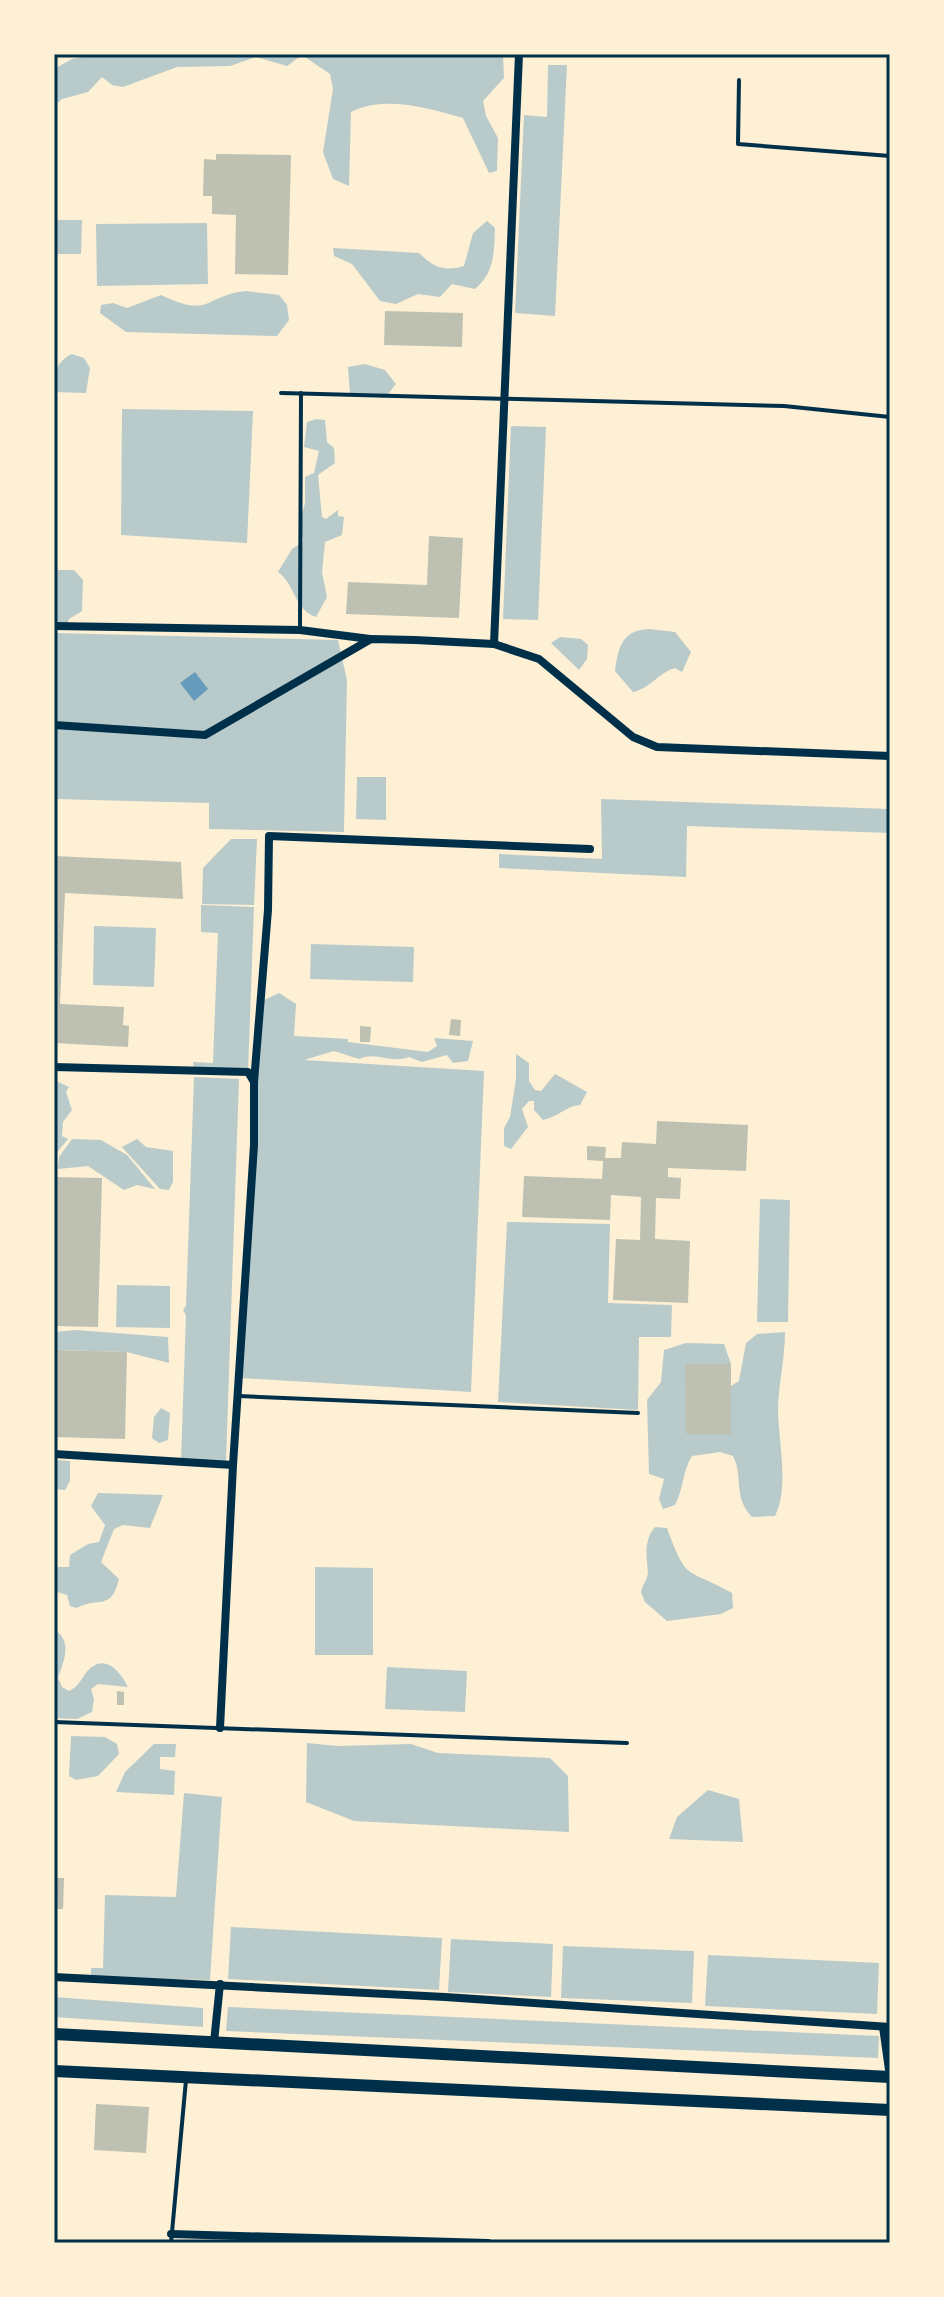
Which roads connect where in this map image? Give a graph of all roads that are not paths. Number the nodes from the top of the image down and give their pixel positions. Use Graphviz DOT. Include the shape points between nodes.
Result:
graph roads {
  1 [pos="519,54"];
  2 [pos="739,80"];
  3 [pos="890,156"];
  4 [pos="281,393"];
  5 [pos="301,393"];
  6 [pos="506,399"];
  7 [pos="890,417"];
  8 [pos="54,626"];
  9 [pos="300,630"];
  10 [pos="371,639"];
  11 [pos="494,644"];
  12 [pos="54,725"];
  13 [pos="890,756"];
  14 [pos="590,849"];
  15 [pos="54,1067"];
  16 [pos="254,1082"];
  17 [pos="239,1396"];
  18 [pos="638,1413"];
  19 [pos="54,1454"];
  20 [pos="233,1465"];
  21 [pos="54,1722"];
  22 [pos="220,1728"];
  23 [pos="627,1743"];
  24 [pos="54,1977"];
  25 [pos="220,1984"];
  26 [pos="887,2027"];
  27 [pos="54,2034"];
  28 [pos="214,2042"];
  29 [pos="54,2071"];
  30 [pos="890,2077"];
  31 [pos="186,2078"];
  32 [pos="890,2110"];
  33 [pos="171,2238"];
  34 [pos="488,2243"];
  1 -- 6 [label="street"];
  2 -- 3 [label="lane" via="738,144"];
  4 -- 5 [label="lane"];
  5 -- 6 [label="lane"];
  5 -- 9 [label="lane"];
  6 -- 7 [label="lane" via="784,406"];
  6 -- 11 [label="street"];
  8 -- 9 [label="street"];
  9 -- 10 [label="street"];
  10 -- 11 [label="street"];
  10 -- 12 [label="street" via="205,735"];
  11 -- 13 [label="street" via="539,659 633,737 657,747"];
  14 -- 16 [label="street" via="269,836"];
  15 -- 16 [label="street" via="248,1072"];
  16 -- 17 [label="street"];
  17 -- 18 [label="lane"];
  17 -- 20 [label="street"];
  19 -- 20 [label="street"];
  20 -- 22 [label="street"];
  21 -- 22 [label="lane"];
  22 -- 23 [label="lane"];
  24 -- 25 [label="street"];
  25 -- 26 [label="street"];
  25 -- 28 [label="street"];
  26 -- 30 [label="street"];
  27 -- 28 [label="highway"];
  28 -- 30 [label="highway"];
  29 -- 31 [label="highway"];
  31 -- 32 [label="highway"];
  31 -- 33 [label="lane"];
  33 -- 34 [label="street"];
}
